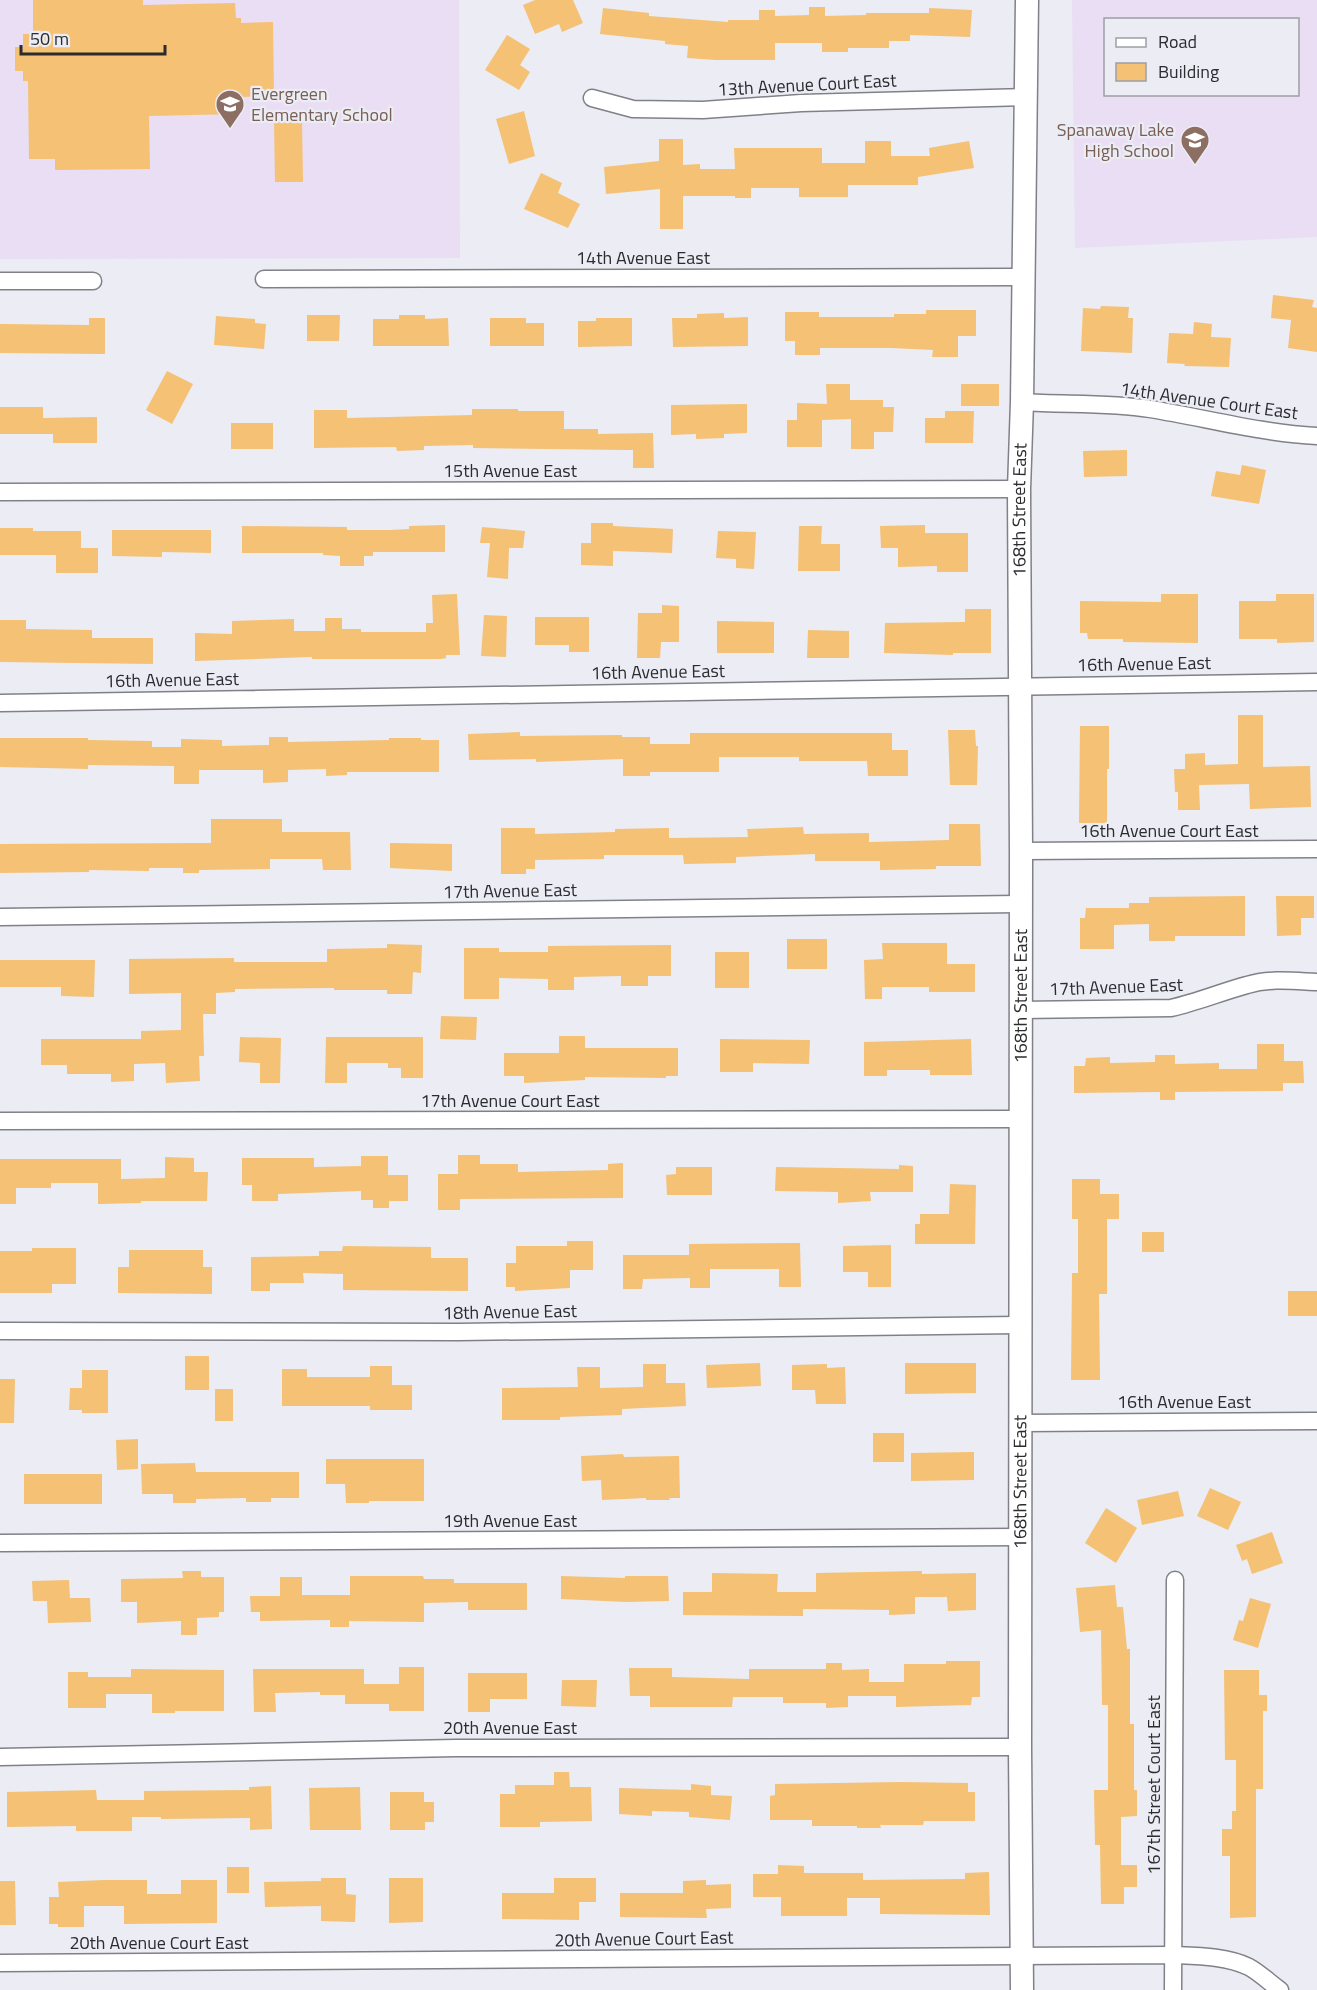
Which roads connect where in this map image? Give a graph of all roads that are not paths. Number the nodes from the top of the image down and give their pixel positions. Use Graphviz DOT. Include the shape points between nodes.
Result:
graph roads {
  1 [pos="1027,0"];
  2 [pos="1025,97"];
  3 [pos="592,98"];
  4 [pos="1023,277"];
  5 [pos="264,279"];
  6 [pos="0,281"];
  7 [pos="93,281"];
  8 [pos="1022,402"];
  9 [pos="1317,436"];
  10 [pos="1019,489"];
  11 [pos="0,492"];
  12 [pos="1317,682"];
  13 [pos="1019,685"];
  14 [pos="0,703"];
  15 [pos="1317,849"];
  16 [pos="1021,851"];
  17 [pos="1020,904"];
  18 [pos="0,917"];
  19 [pos="1317,982"];
  20 [pos="1020,1010"];
  21 [pos="1020,1119"];
  22 [pos="0,1122"];
  23 [pos="1020,1325"];
  24 [pos="0,1331"];
  25 [pos="1317,1421"];
  26 [pos="1021,1423"];
  27 [pos="1021,1537"];
  28 [pos="0,1543"];
  29 [pos="1175,1580"];
  30 [pos="1020,1747"];
  31 [pos="0,1757"];
  32 [pos="1022,1955"];
  33 [pos="1173,1955"];
  34 [pos="0,1964"];
  35 [pos="1022,1990"];
  36 [pos="1173,1990"];
  37 [pos="1280,1990"];
  1 -- 2 [label="street, 168th Street East"];
  2 -- 3 [label="street, 13th Avenue Court East" via="801,103 703,110 633,109"];
  2 -- 4 [label="street, 168th Street East"];
  4 -- 5 [label="street, 14th Avenue East"];
  4 -- 8 [label="street, 168th Street East"];
  6 -- 7 [label="street"];
  8 -- 9 [label="street, 14th Avenue Court East" via="1149,409 1223,424"];
  8 -- 10 [label="street, 168th Street East"];
  10 -- 11 [label="street, 15th Avenue East"];
  10 -- 13 [label="street, 168th Street East"];
  12 -- 13 [label="street, 16th Avenue East"];
  13 -- 14 [label="street, 16th Avenue East"];
  13 -- 16 [label="street, 168th Street East"];
  15 -- 16 [label="street, 16th Avenue Court East"];
  16 -- 17 [label="street, 168th Street East"];
  17 -- 18 [label="street, 17th Avenue East"];
  17 -- 20 [label="street, 168th Street East"];
  19 -- 20 [label="street, 17th Avenue East" via="1264,981 1171,1008"];
  20 -- 21 [label="street, 168th Street East"];
  21 -- 22 [label="street, 17th Avenue Court East"];
  21 -- 23 [label="street, 168th Street East"];
  23 -- 24 [label="street, 18th Avenue East" via="459,1332"];
  23 -- 26 [label="street, 168th Street East"];
  25 -- 26 [label="street, 16th Avenue East"];
  26 -- 27 [label="street, 168th Street East"];
  27 -- 28 [label="street, 19th Avenue East"];
  27 -- 30 [label="street, 168th Street East"];
  29 -- 33 [label="street, 167th Street Court East"];
  30 -- 31 [label="street, 20th Avenue East" via="456,1748"];
  30 -- 32 [label="street, 168th Street East"];
  32 -- 33 [label="street, 20th Avenue Court East"];
  32 -- 34 [label="street, 20th Avenue Court East"];
  32 -- 35 [label="street, 168th Street East"];
  33 -- 36 [label="street, 167th Street Court East"];
  33 -- 37 [label="street, 20th Avenue Court East" via="1233,1962 1250,1968"];
}
